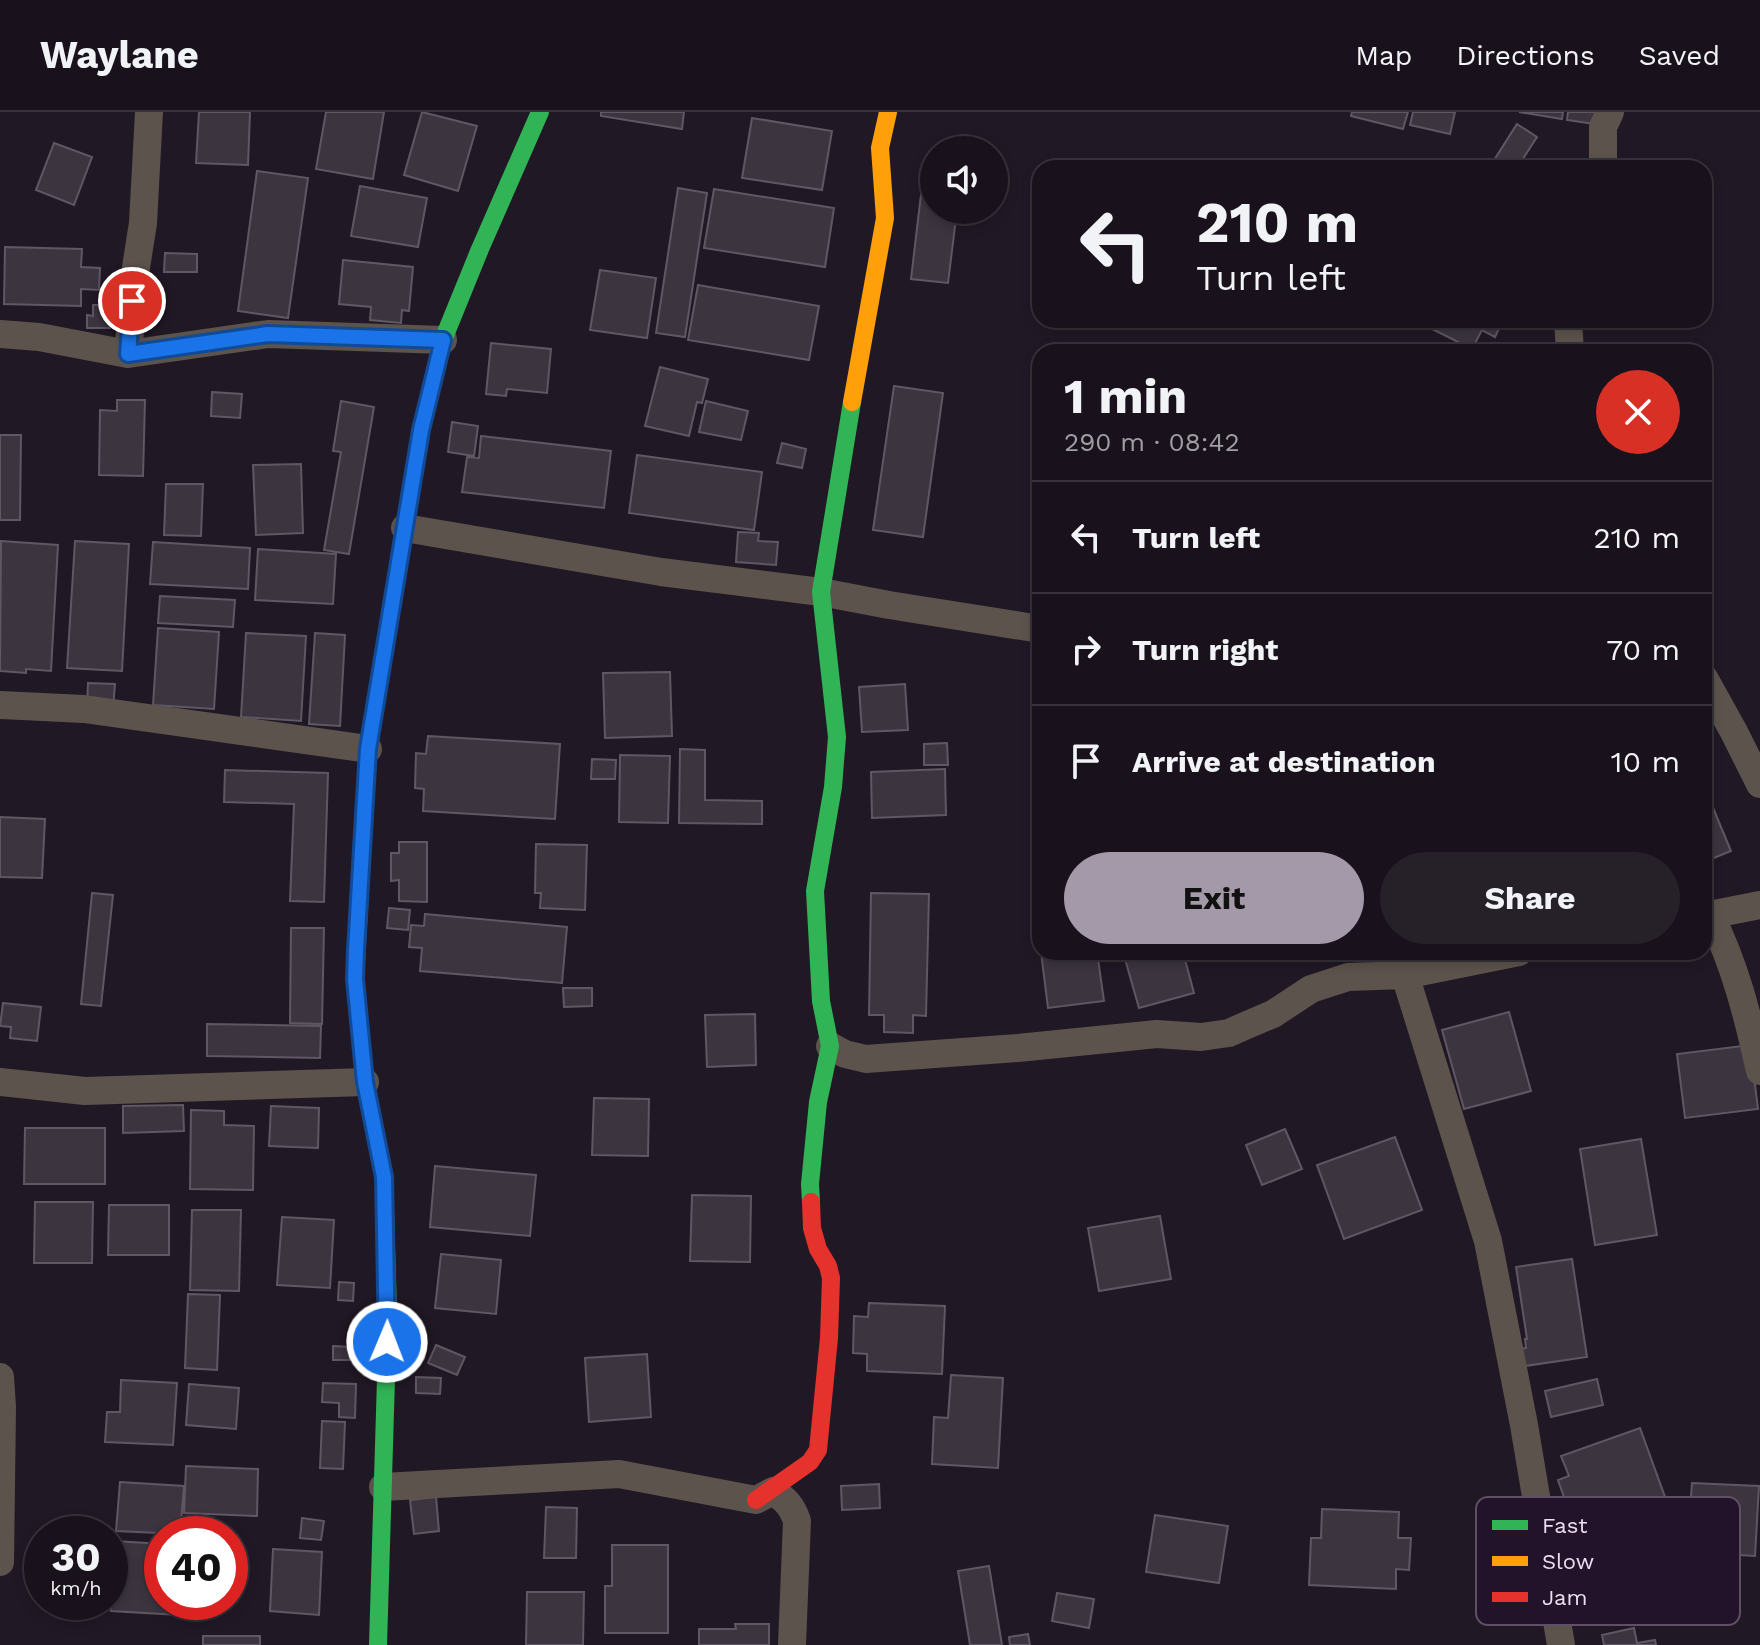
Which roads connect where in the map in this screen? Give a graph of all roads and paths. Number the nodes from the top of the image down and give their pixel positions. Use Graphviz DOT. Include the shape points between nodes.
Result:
graph roads {
  1 [pos="149,112"];
  2 [pos="540,112"];
  3 [pos="888,112"];
  4 [pos="1610,112"];
  5 [pos="1603,160"];
  6 [pos="0,334"];
  7 [pos="443,340"];
  8 [pos="128,354"];
  9 [pos="405,528"];
  10 [pos="821,592"];
  11 [pos="1032,628"];
  12 [pos="1712,692"];
  13 [pos="0,705"];
  14 [pos="368,749"];
  15 [pos="1760,784"];
  16 [pos="1760,905"];
  17 [pos="1712,914"];
  18 [pos="1712,922"];
  19 [pos="1440,960"];
  20 [pos="1400,964"];
  21 [pos="830,1046"];
  22 [pos="1760,1071"];
  23 [pos="0,1082"];
  24 [pos="365,1082"];
  25 [pos="0,1377"];
  26 [pos="383,1487"];
  27 [pos="1536,1497"];
  28 [pos="756,1500"];
  29 [pos="0,1562"];
  30 [pos="1558,1625"];
  31 [pos="378,1645"];
  32 [pos="792,1645"];
  33 [pos="1561,1645"];
  1 -- 8 [label="street"];
  2 -- 7 [label="street"];
  3 -- 10 [label="street" via="880,148 883,233"];
  4 -- 5 [label="street" via="1603,127"];
  6 -- 8 [label="street"];
  7 -- 8 [label="street" via="268,334"];
  7 -- 9 [label="street"];
  9 -- 10 [label="street" via="661,572"];
  9 -- 14 [label="street"];
  10 -- 11 [label="street"];
  10 -- 21 [label="street" via="837,737 815,891 821,1001"];
  12 -- 15 [label="street"];
  13 -- 14 [label="street" via="84,709"];
  14 -- 24 [label="street" via="355,979"];
  16 -- 17 [label="street"];
  18 -- 22 [label="street" via="1745,1005"];
  19 -- 20 [label="street"];
  20 -- 21 [label="street" via="1311,989 1273,1014 1229,1033 1157,1034 866,1059"];
  20 -- 27 [label="street" via="1488,1241"];
  21 -- 28 [label="street" via="810,1184 812,1228 831,1278 818,1450 810,1462"];
  23 -- 24 [label="street" via="85,1091"];
  24 -- 26 [label="street" via="384,1177 388,1312"];
  25 -- 29 [label="street"];
  26 -- 28 [label="street" via="619,1474"];
  26 -- 31 [label="street"];
  28 -- 32 [label="street" via="773,1491 788,1501 797,1521"];
  30 -- 33 [label="street"];
}
